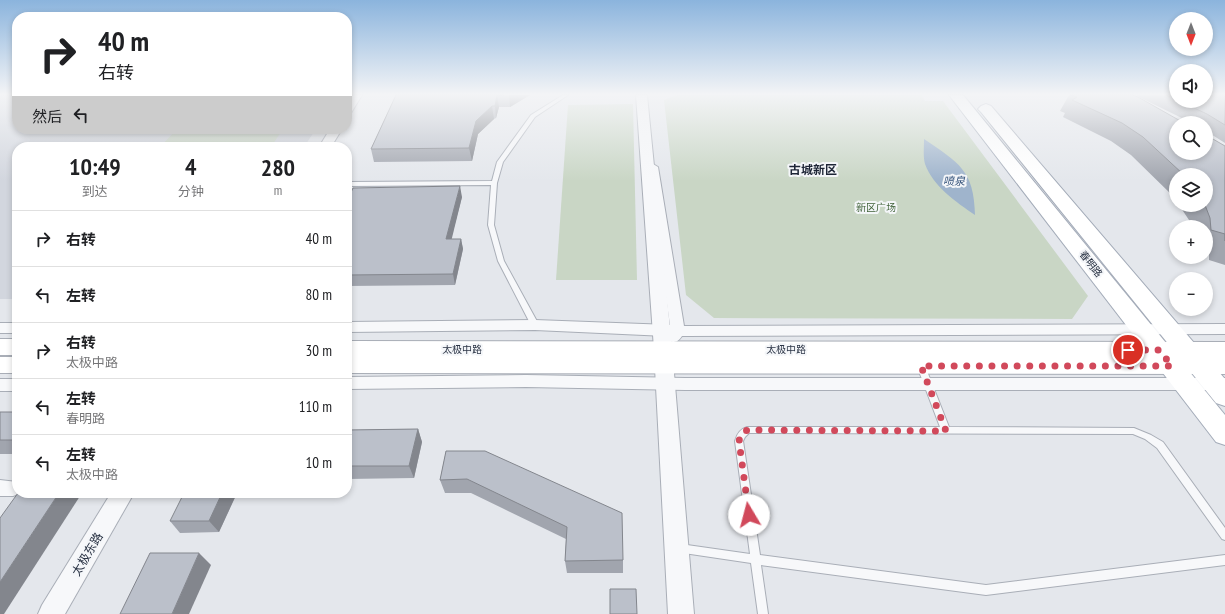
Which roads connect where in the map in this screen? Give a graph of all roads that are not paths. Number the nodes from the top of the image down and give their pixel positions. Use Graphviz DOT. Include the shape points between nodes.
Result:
graph roads {
  1 [pos="528,124"];
  2 [pos="645,124"];
  3 [pos="979,124"];
  4 [pos="998,124"];
  5 [pos="494,183"];
  6 [pos="352,184"];
  7 [pos="535,325"];
  8 [pos="352,326"];
  9 [pos="0,328"];
  10 [pos="12,328"];
  11 [pos="1142,329"];
  12 [pos="1170,329"];
  13 [pos="1225,329"];
  14 [pos="0,347"];
  15 [pos="12,347"];
  16 [pos="352,349"];
  17 [pos="1225,350"];
  18 [pos="666,352"];
  19 [pos="1165,358"];
  20 [pos="1194,358"];
  21 [pos="0,365"];
  22 [pos="12,365"];
  23 [pos="352,365"];
  24 [pos="925,375"];
  25 [pos="352,383"];
  26 [pos="1223,383"];
  27 [pos="1186,384"];
  28 [pos="0,385"];
  29 [pos="12,385"];
  30 [pos="946,431"];
  31 [pos="1225,434"];
  32 [pos="120,498"];
  33 [pos="1225,536"];
  34 [pos="676,548"];
  35 [pos="756,559"];
  36 [pos="1225,560"];
  37 [pos="52,614"];
  38 [pos="681,614"];
  39 [pos="763,614"];
  1 -- 5 [label="lane" via="500,162"];
  2 -- 18 [label="street"];
  3 -- 11 [label="main road, 春明路"];
  4 -- 12 [label="main road, 春明路"];
  5 -- 6 [label="lane"];
  5 -- 7 [label="lane" via="491,225 501,261"];
  7 -- 8 [label="street"];
  7 -- 18 [label="street"];
  9 -- 10 [label="street"];
  11 -- 12 [label="street"];
  11 -- 18 [label="street"];
  11 -- 19 [label="main road, 春明路"];
  12 -- 13 [label="street"];
  12 -- 20 [label="main road, 春明路"];
  14 -- 15 [label="main road"];
  16 -- 18 [label="main road, 太极中路"];
  17 -- 20 [label="main road, 太极中路"];
  18 -- 19 [label="main road, 太极中路"];
  18 -- 23 [label="main road, 太极中路"];
  18 -- 24 [label="main road, 太极中路"];
  18 -- 25 [label="street" via="518,382"];
  18 -- 34 [label="street"];
  19 -- 20 [label="main road, 太极中路"];
  19 -- 24 [label="main road, 太极中路"];
  19 -- 27 [label="main road, 春明路"];
  20 -- 26 [label="main road, 太极中路"];
  21 -- 22 [label="main road"];
  24 -- 27 [label="street"];
  24 -- 30 [label="lane"];
  26 -- 27 [label="street"];
  27 -- 31 [label="main road, 春明路"];
  28 -- 29 [label="street"];
  30 -- 33 [label="lane" via="1141,433 1165,451"];
  30 -- 35 [label="lane" via="747,430 739,441"];
  32 -- 37 [label="street, 太极东路"];
  34 -- 35 [label="lane"];
  34 -- 38 [label="street"];
  35 -- 36 [label="lane" via="986,590"];
  35 -- 39 [label="lane"];
}
